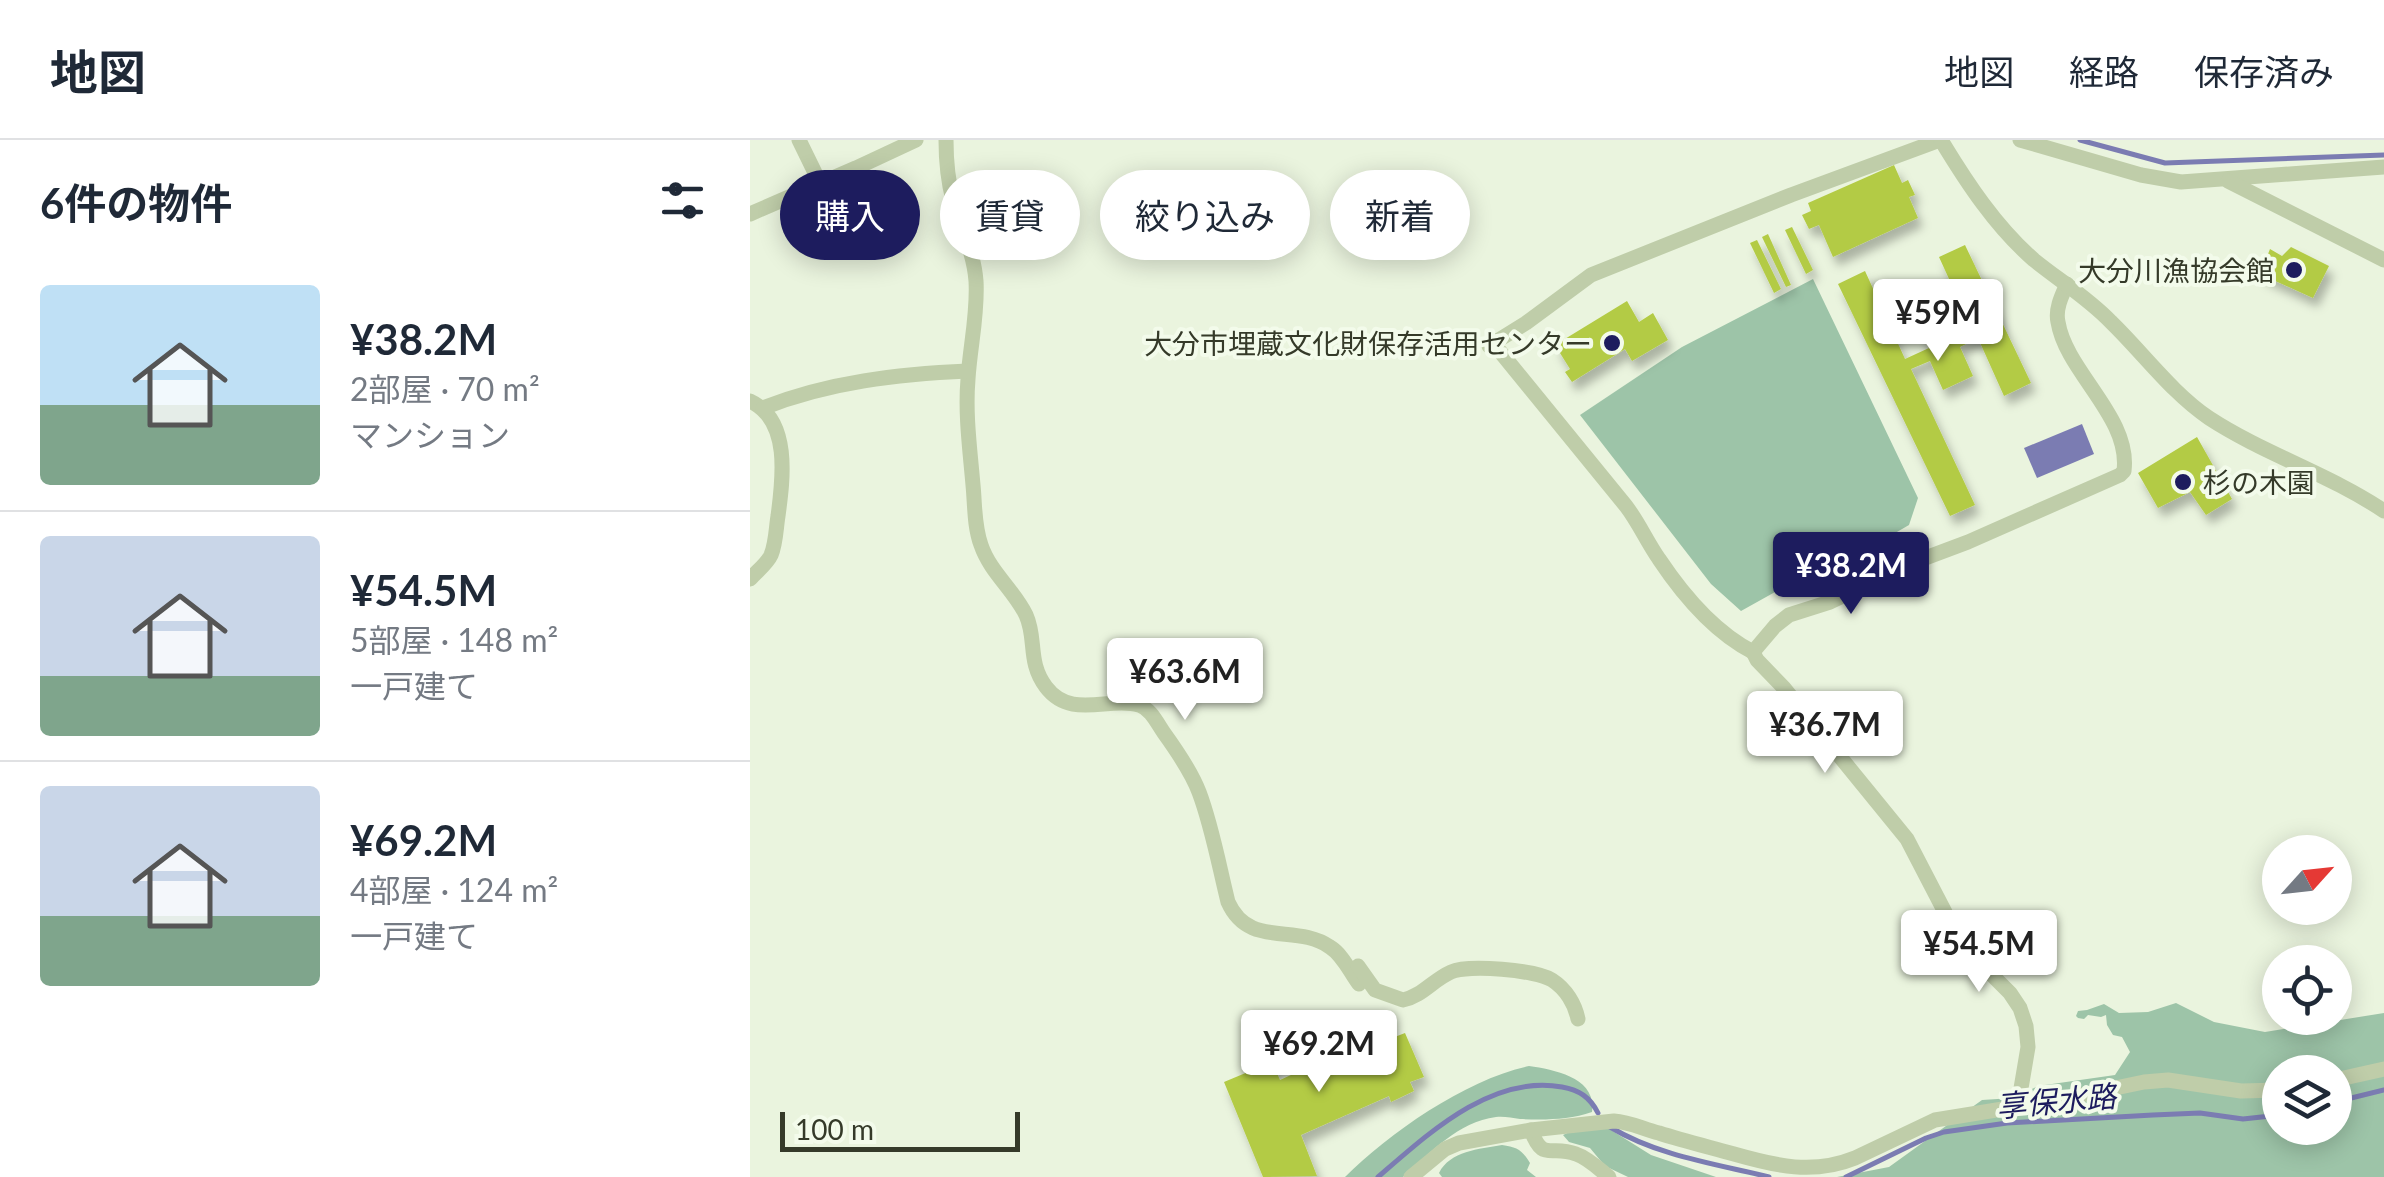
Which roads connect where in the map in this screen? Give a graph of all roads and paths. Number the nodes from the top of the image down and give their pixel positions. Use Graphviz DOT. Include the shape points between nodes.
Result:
graph roads {
  1 [pos="800,140"];
  2 [pos="916,140"];
  3 [pos="946,140"];
  4 [pos="1940,140"];
  5 [pos="2020,140"];
  6 [pos="2384,167"];
  7 [pos="814,170"];
  8 [pos="849,170"];
  9 [pos="2224,180"];
  10 [pos="780,201"];
  11 [pos="750,214"];
  12 [pos="2384,260"];
  13 [pos="2067,284"];
  14 [pos="968,370"];
  15 [pos="756,404"];
  16 [pos="2384,511"];
  17 [pos="750,578"];
  18 [pos="1753,652"];
  19 [pos="1308,936"];
  20 [pos="1359,984"];
  21 [pos="1578,1019"];
  22 [pos="2384,1068"];
  23 [pos="2352,1076"];
  24 [pos="2262,1090"];
  25 [pos="2018,1106"];
  26 [pos="1531,1130"];
  27 [pos="1416,1175"];
  28 [pos="1610,1177"];
  1 -- 7 [label="street"];
  2 -- 8 [label="street"];
  3 -- 14 [label="street" via="951,192 976,283"];
  4 -- 13 [label="street" via="1983,204 2032,258"];
  4 -- 18 [label="street" via="1591,275 1490,346 1626,506 1709,622"];
  5 -- 9 [label="street" via="2155,178"];
  6 -- 9 [label="street"];
  9 -- 12 [label="street"];
  10 -- 11 [label="street"];
  13 -- 16 [label="street" via="2201,412"];
  13 -- 18 [label="street" via="2058,323 2116,432 2125,466 2120,476 1789,615"];
  14 -- 15 [label="street" via="908,374"];
  14 -- 19 [label="street" via="968,436 982,550 1026,616 1032,658 1045,686 1072,704 1148,710 1198,791 1234,916 1266,932"];
  15 -- 17 [label="street" via="777,434 784,466 772,554"];
  18 -- 25 [label="street" via="1907,839 1972,955 2016,1000 2028,1047"];
  19 -- 20 [label="street" via="1336,952"];
  19 -- 21 [label="street" via="1340,942 1375,990 1397,999 1409,999 1455,970 1533,974 1560,986"];
  22 -- 23 [label="street"];
  24 -- 25 [label="street" via="2168,1080"];
  25 -- 26 [label="street" via="1928,1122 1855,1158 1816,1168 1776,1166 1628,1122"];
  26 -- 27 [label="street" via="1451,1146"];
  26 -- 28 [label="street" via="1543,1150 1576,1154"];
}
